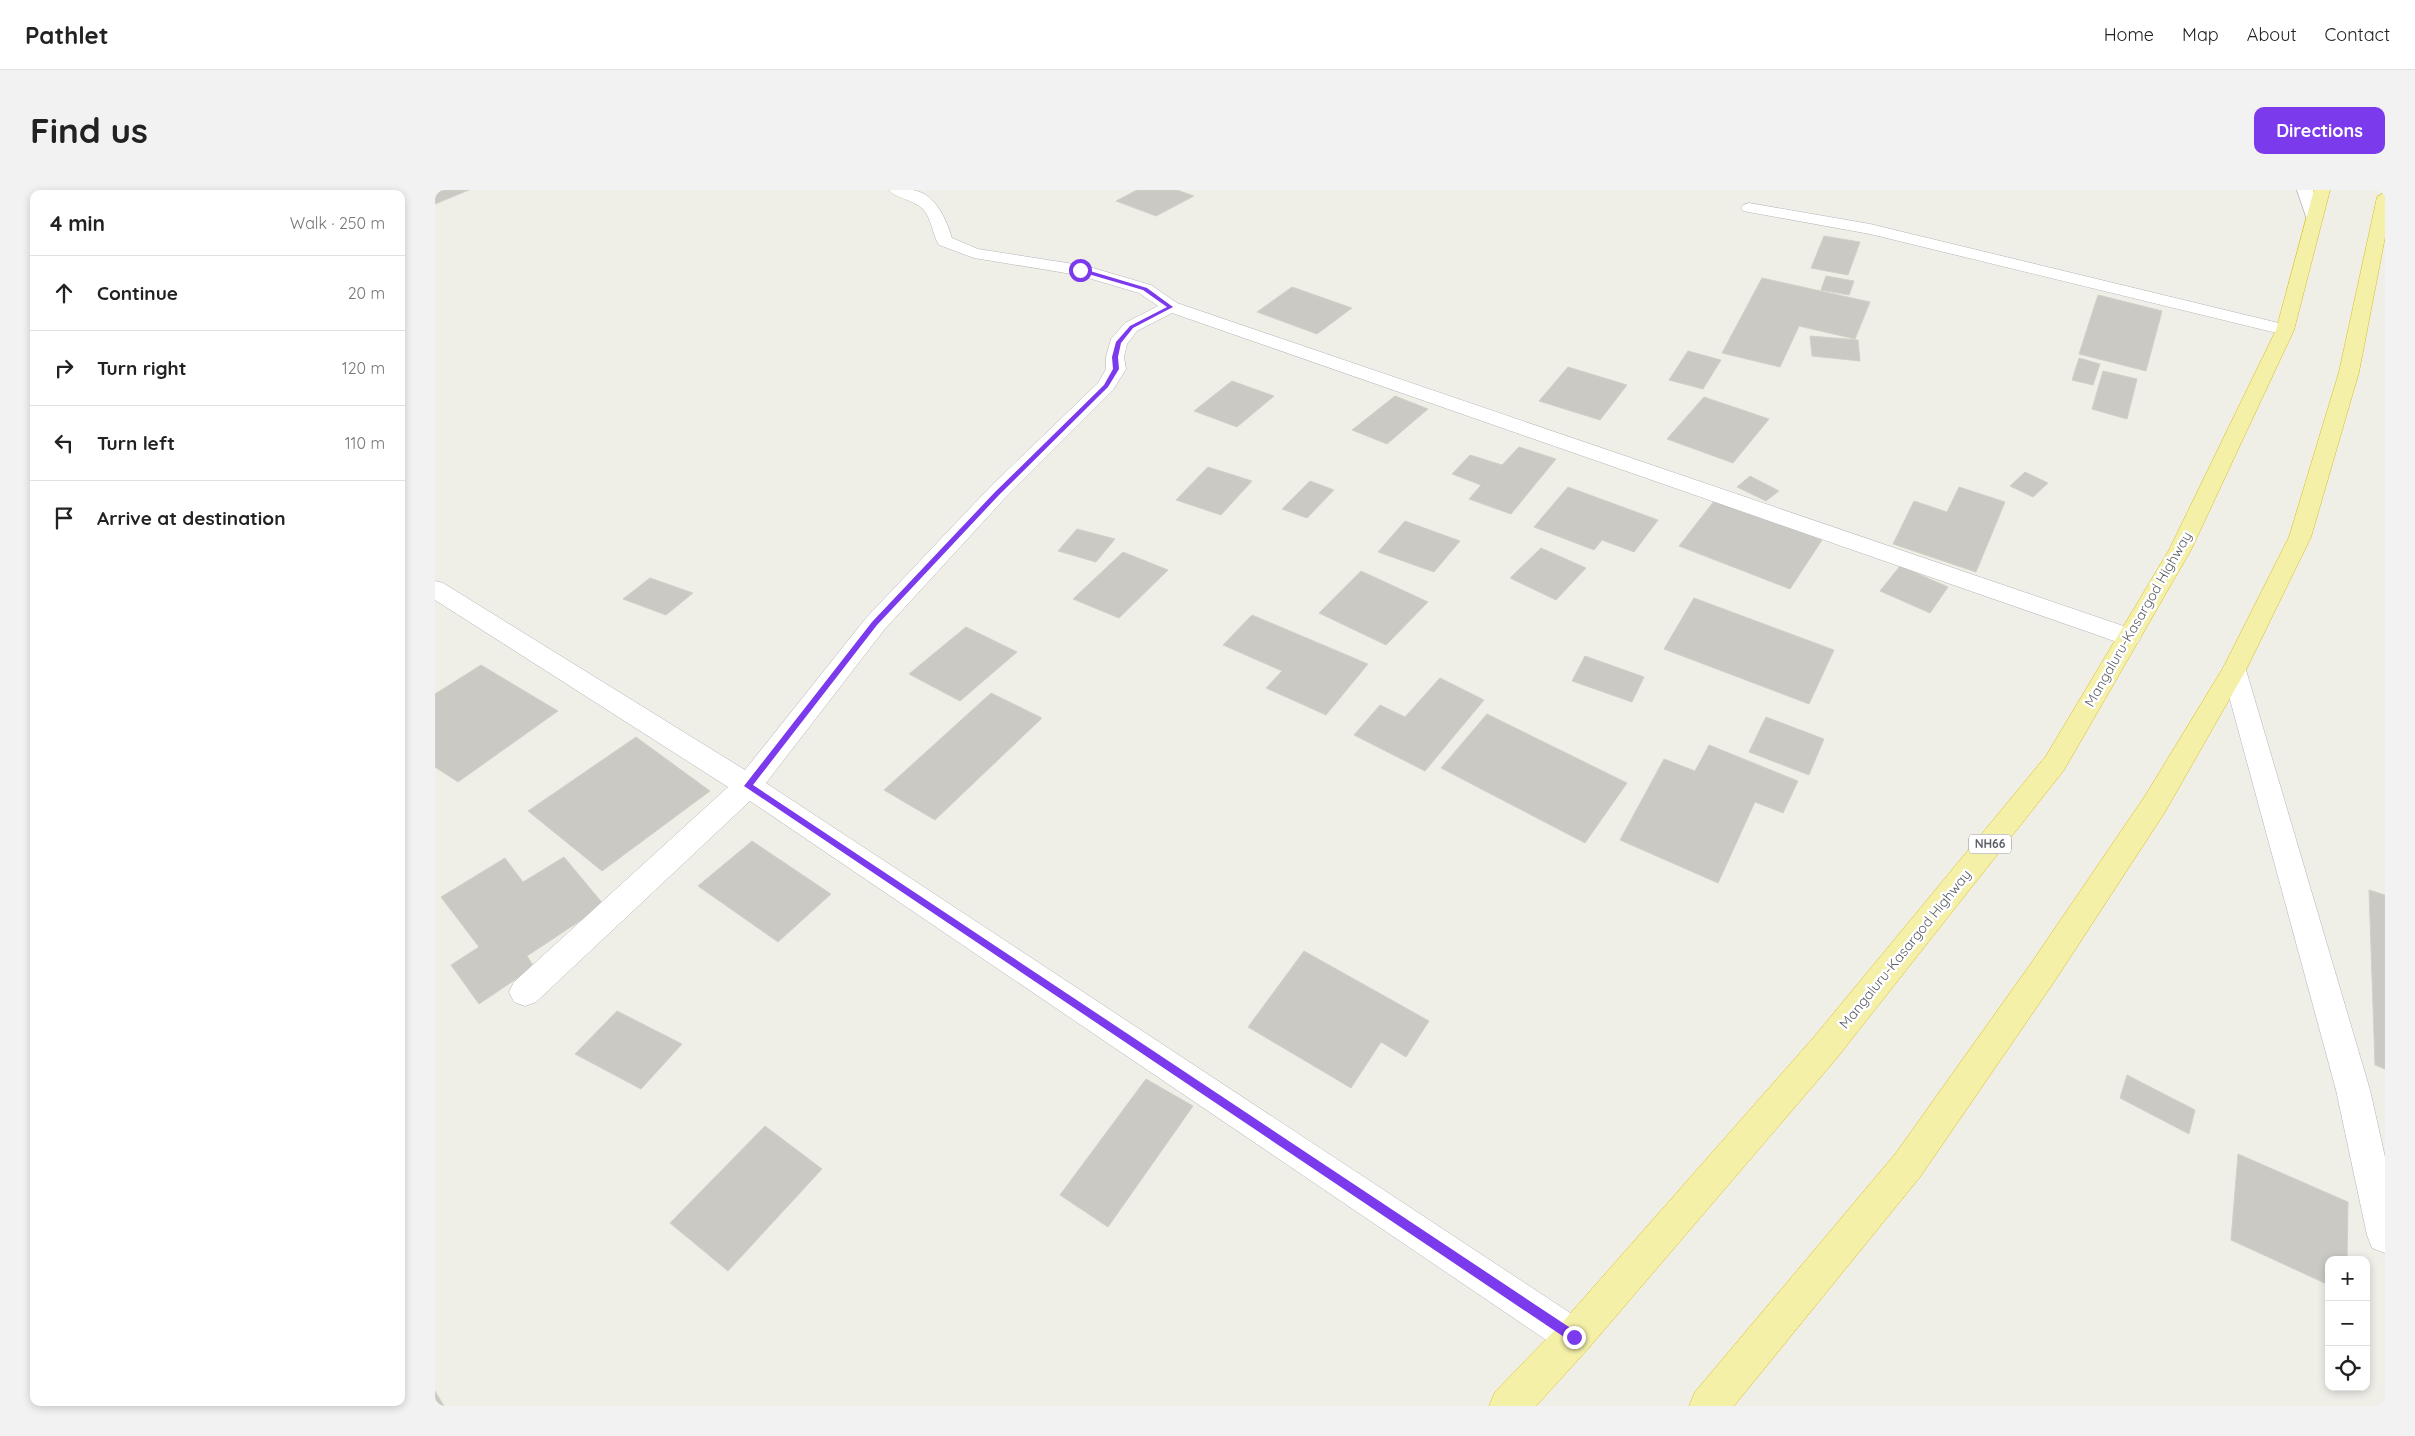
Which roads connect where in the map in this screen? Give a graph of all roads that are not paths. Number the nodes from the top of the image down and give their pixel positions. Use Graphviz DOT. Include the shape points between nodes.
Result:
graph roads {
  1 [pos="897,190"];
  2 [pos="2305,190"];
  3 [pos="2322,190"];
  4 [pos="2385,197"];
  5 [pos="1749,208"];
  6 [pos="2314,219"];
  7 [pos="1171,307"];
  8 [pos="2285,330"];
  9 [pos="435,589"];
  10 [pos="2129,637"];
  11 [pos="2234,670"];
  12 [pos="748,786"];
  13 [pos="525,992"];
  14 [pos="2385,1235"];
  15 [pos="1574,1337"];
  16 [pos="1509,1406"];
  17 [pos="1709,1406"];
  1 -- 7 [label="street" via="930,205 941,224 945,241 974,253 1080,270 1145,289"];
  2 -- 6 [label="street"];
  3 -- 6 [label="highway, Mangaluru-Kasargod Highway / NH66"];
  4 -- 11 [label="highway" via="2349,372 2300,536"];
  5 -- 8 [label="street" via="1870,229"];
  6 -- 8 [label="highway, Mangaluru-Kasargod Highway / NH66"];
  7 -- 10 [label="street"];
  7 -- 12 [label="street" via="1131,327 1118,343 1116,369 1106,386 997,494 875,624"];
  8 -- 10 [label="highway, Mangaluru-Kasargod Highway / NH66" via="2180,550"];
  9 -- 12 [label="street"];
  10 -- 15 [label="highway, Mangaluru-Kasargod Highway / NH66" via="2055,763 1825,1048"];
  11 -- 14 [label="street" via="2353,1090"];
  11 -- 17 [label="highway" via="2155,804 1908,1165"];
  12 -- 13 [label="street"];
  12 -- 15 [label="street"];
  15 -- 16 [label="highway, Mangaluru-Kasargod Highway / NH66"];
}
